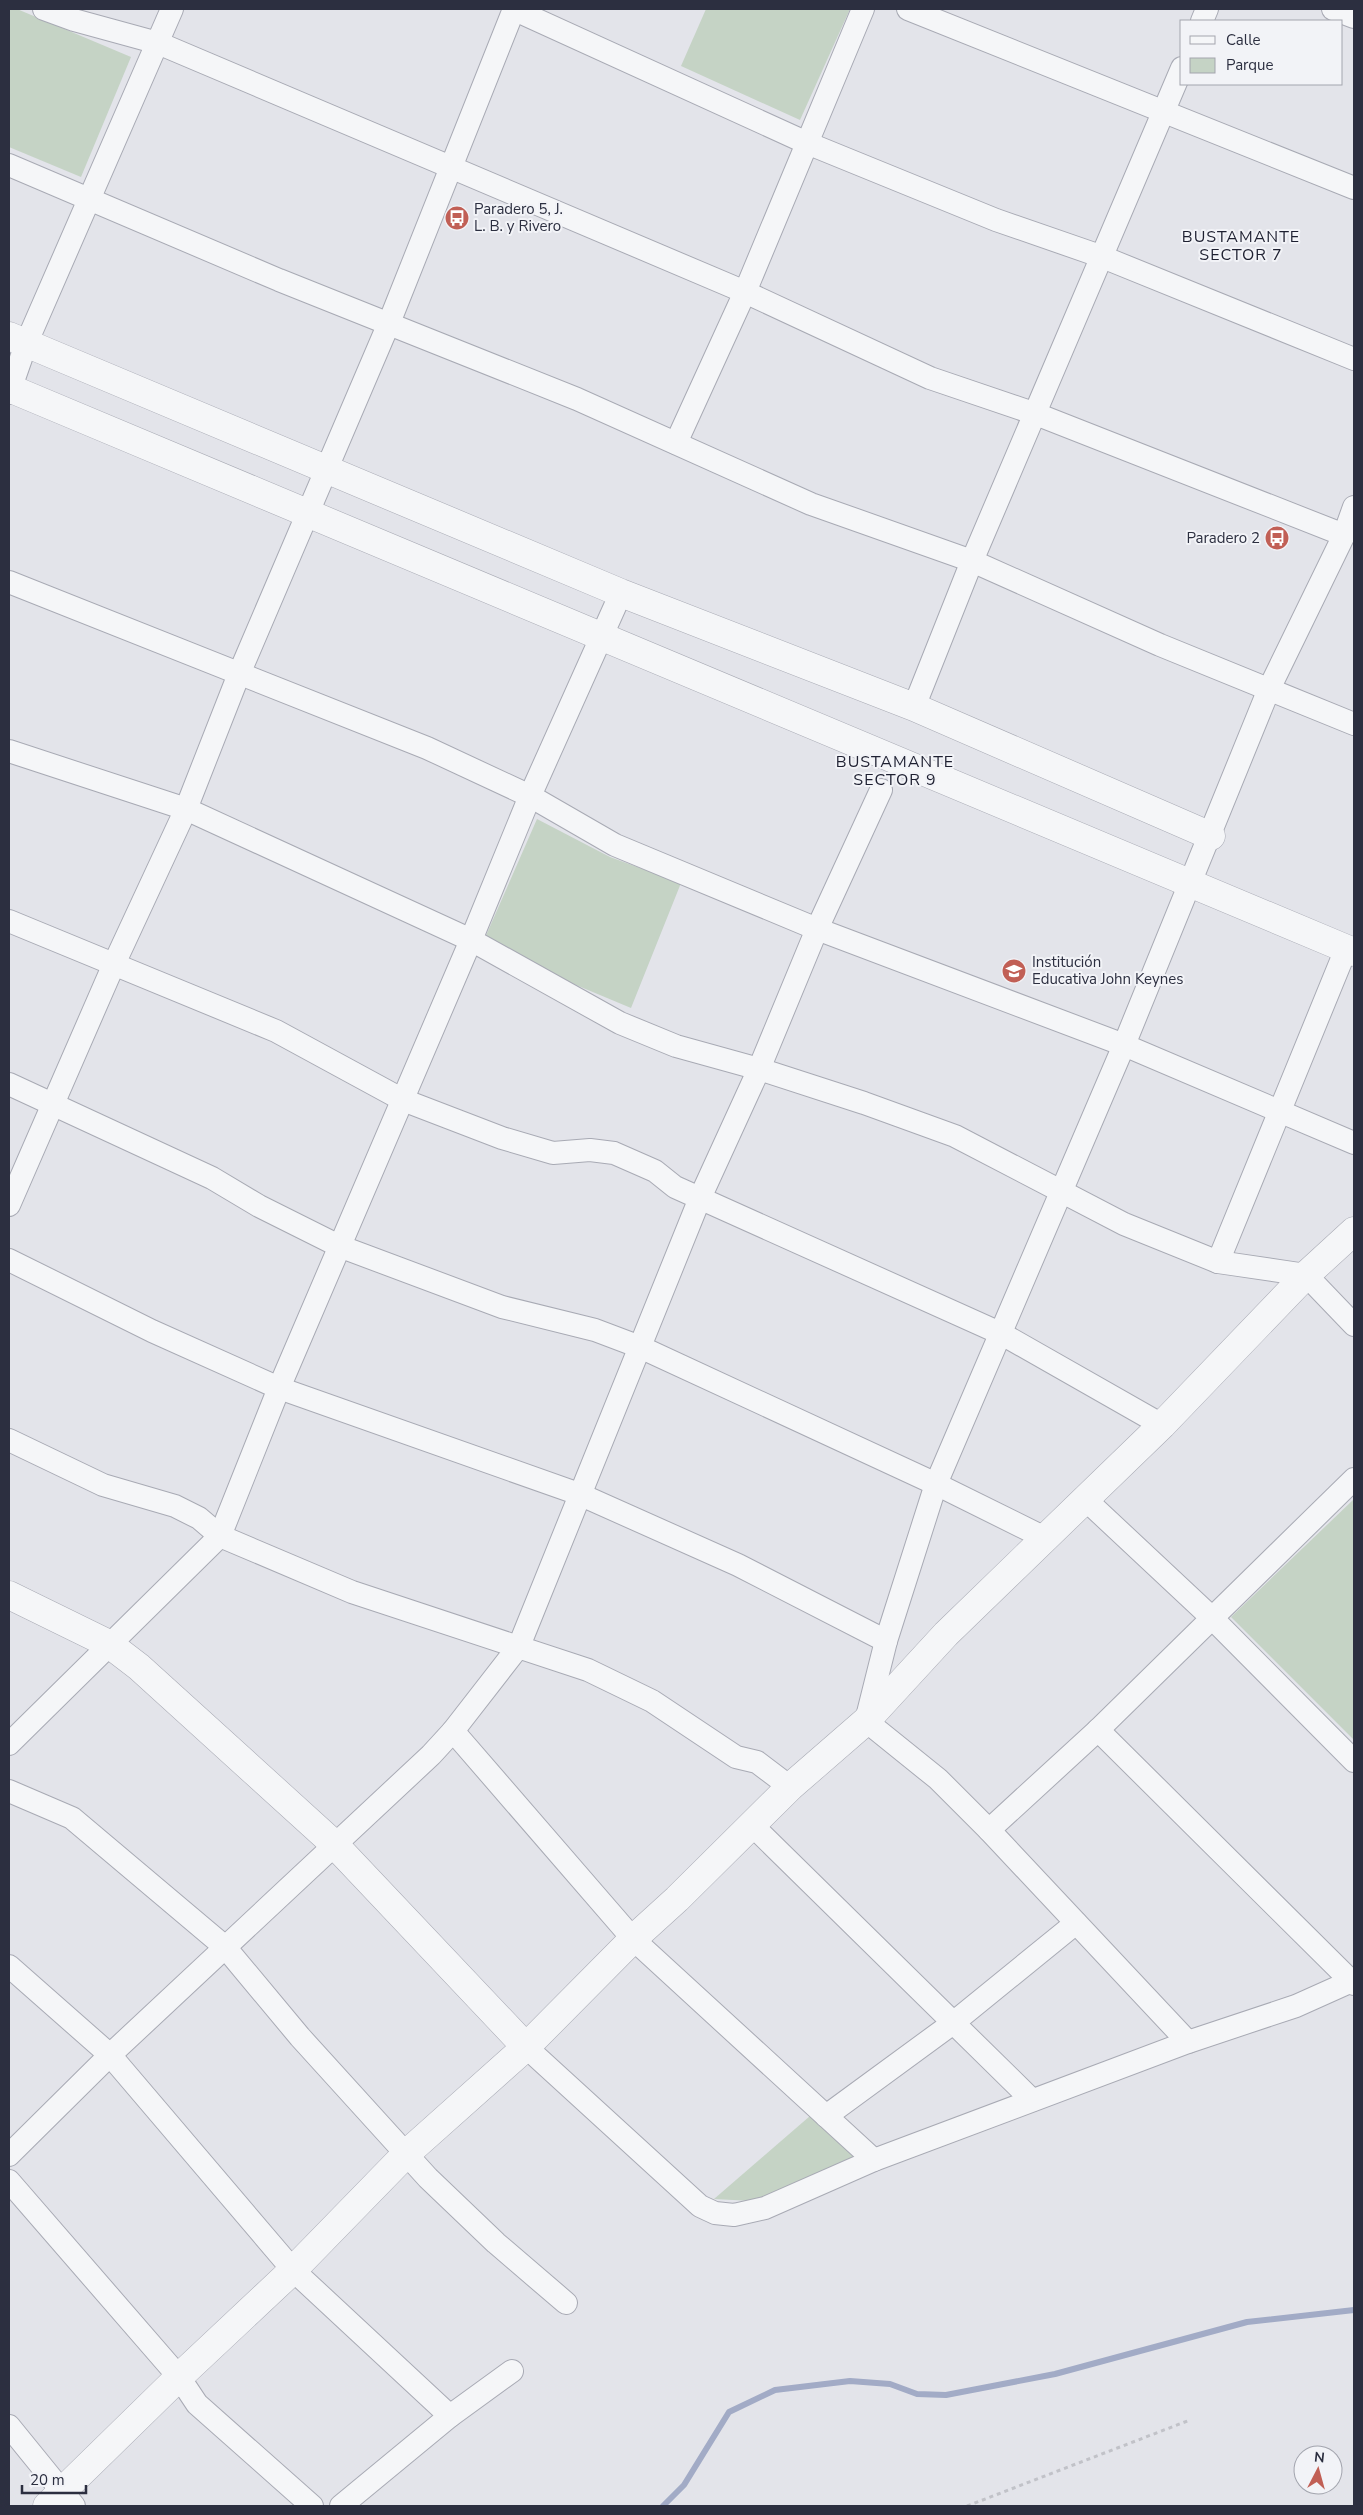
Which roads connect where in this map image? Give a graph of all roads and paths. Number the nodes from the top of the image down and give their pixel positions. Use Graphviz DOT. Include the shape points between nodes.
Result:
graph roads {
  1 [pos="44,9"];
  2 [pos="172,9"];
  3 [pos="513,9"];
  4 [pos="864,9"];
  5 [pos="908,9"];
  6 [pos="1333,9"];
  7 [pos="1354,17"];
  8 [pos="158,43"];
  9 [pos="1180,73"];
  10 [pos="1164,110"];
  11 [pos="807,143"];
  12 [pos="9,165"];
  13 [pos="449,167"];
  14 [pos="1354,188"];
  15 [pos="89,199"];
  16 [pos="1100,256"];
  17 [pos="746,292"];
  18 [pos="388,322"];
  19 [pos="18,340"];
  20 [pos="1354,358"];
  21 [pos="9,390"];
  22 [pos="1036,414"];
  23 [pos="676,443"];
  24 [pos="326,469"];
  25 [pos="1354,507"];
  26 [pos="307,512"];
  27 [pos="1344,535"];
  28 [pos="972,561"];
  29 [pos="9,582"];
  30 [pos="621,593"];
  31 [pos="602,636"];
  32 [pos="239,674"];
  33 [pos="1269,689"];
  34 [pos="914,707"];
  35 [pos="1354,724"];
  36 [pos="9,751"];
  37 [pos="880,790"];
  38 [pos="530,796"];
  39 [pos="186,808"];
  40 [pos="1211,836"];
  41 [pos="1192,883"];
  42 [pos="9,921"];
  43 [pos="817,930"];
  44 [pos="471,940"];
  45 [pos="1350,950"];
  46 [pos="114,964"];
  47 [pos="1124,1045"];
  48 [pos="759,1069"];
  49 [pos="9,1084"];
  50 [pos="402,1100"];
  51 [pos="54,1103"];
  52 [pos="1278,1112"];
  53 [pos="1354,1143"];
  54 [pos="1062,1190"];
  55 [pos="700,1198"];
  56 [pos="9,1205"];
  57 [pos="1354,1231"];
  58 [pos="339,1246"];
  59 [pos="9,1260"];
  60 [pos="1218,1262"];
  61 [pos="1306,1275"];
  62 [pos="1354,1325"];
  63 [pos="1002,1334"];
  64 [pos="640,1347"];
  65 [pos="279,1388"];
  66 [pos="1162,1425"];
  67 [pos="9,1440"];
  68 [pos="1354,1479"];
  69 [pos="936,1484"];
  70 [pos="579,1494"];
  71 [pos="1086,1500"];
  72 [pos="220,1536"];
  73 [pos="1045,1538"];
  74 [pos="9,1595"];
  75 [pos="1211,1617"];
  76 [pos="886,1641"];
  77 [pos="109,1644"];
  78 [pos="519,1646"];
  79 [pos="866,1721"];
  80 [pos="1098,1730"];
  81 [pos="453,1731"];
  82 [pos="9,1744"];
  83 [pos="1354,1760"];
  84 [pos="790,1787"];
  85 [pos="9,1791"];
  86 [pos="752,1825"];
  87 [pos="989,1830"];
  88 [pos="334,1844"];
  89 [pos="1076,1923"];
  90 [pos="633,1939"];
  91 [pos="225,1947"];
  92 [pos="9,1966"];
  93 [pos="1353,1982"];
  94 [pos="953,2023"];
  95 [pos="1188,2042"];
  96 [pos="526,2047"];
  97 [pos="110,2056"];
  98 [pos="1032,2100"];
  99 [pos="826,2116"];
  100 [pos="9,2154"];
  101 [pos="406,2154"];
  102 [pos="874,2160"];
  103 [pos="9,2181"];
  104 [pos="293,2270"];
  105 [pos="566,2303"];
  106 [pos="512,2371"];
  107 [pos="179,2377"];
  108 [pos="450,2416"];
  109 [pos="1190,2420"];
  110 [pos="9,2426"];
  111 [pos="61,2501"];
  112 [pos="312,2506"];
  113 [pos="341,2506"];
  114 [pos="967,2506"];
  1 -- 8 [label="street"];
  2 -- 8 [label="street"];
  3 -- 11 [label="street"];
  3 -- 13 [label="street"];
  4 -- 11 [label="street"];
  5 -- 10 [label="street"];
  6 -- 7 [label="street"];
  8 -- 13 [label="street"];
  8 -- 15 [label="street"];
  9 -- 10 [label="street"];
  10 -- 14 [label="street"];
  10 -- 16 [label="street"];
  11 -- 16 [label="street" via="996,220"];
  11 -- 17 [label="street"];
  12 -- 15 [label="street"];
  13 -- 17 [label="street"];
  13 -- 18 [label="street"];
  15 -- 18 [label="street" via="279,280"];
  15 -- 19 [label="street"];
  16 -- 20 [label="street"];
  16 -- 22 [label="street"];
  17 -- 22 [label="street" via="930,378"];
  17 -- 23 [label="street"];
  18 -- 23 [label="street"];
  18 -- 24 [label="street"];
  19 -- 21 [label="street"];
  19 -- 24 [label="street"];
  21 -- 26 [label="street"];
  22 -- 27 [label="street"];
  22 -- 28 [label="street"];
  23 -- 28 [label="street" via="811,504"];
  24 -- 26 [label="street"];
  24 -- 30 [label="street"];
  25 -- 27 [label="street"];
  26 -- 31 [label="street"];
  26 -- 32 [label="street"];
  27 -- 33 [label="street"];
  28 -- 33 [label="street" via="1160,645"];
  28 -- 34 [label="street"];
  29 -- 32 [label="street"];
  30 -- 31 [label="street"];
  30 -- 34 [label="street"];
  31 -- 38 [label="street"];
  31 -- 41 [label="street"];
  32 -- 38 [label="street" via="427,748"];
  32 -- 39 [label="street"];
  33 -- 35 [label="street"];
  33 -- 40 [label="street"];
  34 -- 40 [label="street"];
  36 -- 39 [label="street"];
  37 -- 43 [label="street"];
  38 -- 43 [label="street" via="615,845"];
  38 -- 44 [label="street"];
  39 -- 44 [label="street"];
  39 -- 46 [label="street"];
  40 -- 41 [label="street"];
  41 -- 45 [label="street"];
  41 -- 47 [label="street"];
  42 -- 46 [label="street"];
  43 -- 47 [label="street"];
  43 -- 48 [label="street"];
  44 -- 48 [label="street" via="620,1024 676,1046"];
  44 -- 50 [label="street"];
  45 -- 52 [label="street"];
  46 -- 50 [label="street" via="276,1031"];
  46 -- 51 [label="street"];
  47 -- 52 [label="street"];
  47 -- 54 [label="street"];
  48 -- 54 [label="street" via="955,1136"];
  48 -- 55 [label="street"];
  49 -- 51 [label="street"];
  50 -- 55 [label="street" via="502,1138 553,1152 590,1150 614,1153 655,1171 675,1187"];
  50 -- 58 [label="street"];
  51 -- 56 [label="street"];
  51 -- 58 [label="street" via="212,1178"];
  52 -- 53 [label="street"];
  52 -- 60 [label="street"];
  54 -- 60 [label="street" via="1124,1224"];
  54 -- 63 [label="street"];
  55 -- 63 [label="street"];
  55 -- 64 [label="street"];
  57 -- 61 [label="street"];
  58 -- 64 [label="street" via="502,1307 595,1330"];
  58 -- 65 [label="street"];
  59 -- 65 [label="street" via="152,1331"];
  60 -- 61 [label="street"];
  61 -- 62 [label="street"];
  61 -- 66 [label="street"];
  63 -- 66 [label="street"];
  63 -- 69 [label="street"];
  64 -- 69 [label="street"];
  64 -- 70 [label="street"];
  65 -- 70 [label="street"];
  65 -- 72 [label="street"];
  66 -- 71 [label="street"];
  67 -- 72 [label="street" via="103,1485 175,1506 199,1518"];
  68 -- 75 [label="street"];
  69 -- 73 [label="street"];
  69 -- 76 [label="street"];
  70 -- 76 [label="street" via="738,1564"];
  70 -- 78 [label="street"];
  71 -- 73 [label="street"];
  71 -- 75 [label="street"];
  72 -- 77 [label="street"];
  72 -- 78 [label="street" via="352,1592"];
  73 -- 79 [label="street" via="946,1634"];
  74 -- 77 [label="street"];
  75 -- 80 [label="street"];
  75 -- 83 [label="street"];
  76 -- 79 [label="street"];
  77 -- 82 [label="street"];
  77 -- 88 [label="street" via="139,1667"];
  78 -- 81 [label="street"];
  78 -- 84 [label="street" via="588,1670 652,1702 736,1757 757,1762"];
  79 -- 84 [label="street"];
  79 -- 87 [label="street" via="938,1779"];
  80 -- 87 [label="street"];
  80 -- 93 [label="street"];
  81 -- 88 [label="street"];
  81 -- 90 [label="street"];
  84 -- 86 [label="street"];
  85 -- 91 [label="street" via="72,1818"];
  86 -- 90 [label="street"];
  86 -- 94 [label="street"];
  87 -- 89 [label="street"];
  88 -- 91 [label="street"];
  88 -- 96 [label="street"];
  89 -- 94 [label="street"];
  89 -- 95 [label="street"];
  90 -- 96 [label="street"];
  90 -- 99 [label="street"];
  91 -- 97 [label="street"];
  91 -- 101 [label="street"];
  92 -- 97 [label="street"];
  93 -- 95 [label="street" via="1296,2006"];
  94 -- 98 [label="street"];
  94 -- 99 [label="street"];
  95 -- 98 [label="street"];
  96 -- 101 [label="street"];
  96 -- 102 [label="street" via="700,2206 715,2213 734,2215 765,2208"];
  97 -- 100 [label="street"];
  97 -- 104 [label="street"];
  98 -- 102 [label="street"];
  99 -- 102 [label="street"];
  101 -- 104 [label="street"];
  101 -- 105 [label="street" via="496,2243"];
  103 -- 107 [label="street"];
  104 -- 107 [label="street"];
  104 -- 108 [label="street"];
  106 -- 108 [label="street"];
  107 -- 111 [label="street"];
  107 -- 112 [label="street" via="197,2404"];
  108 -- 113 [label="street"];
  109 -- 114 [label="path"];
  110 -- 111 [label="street"];
}
